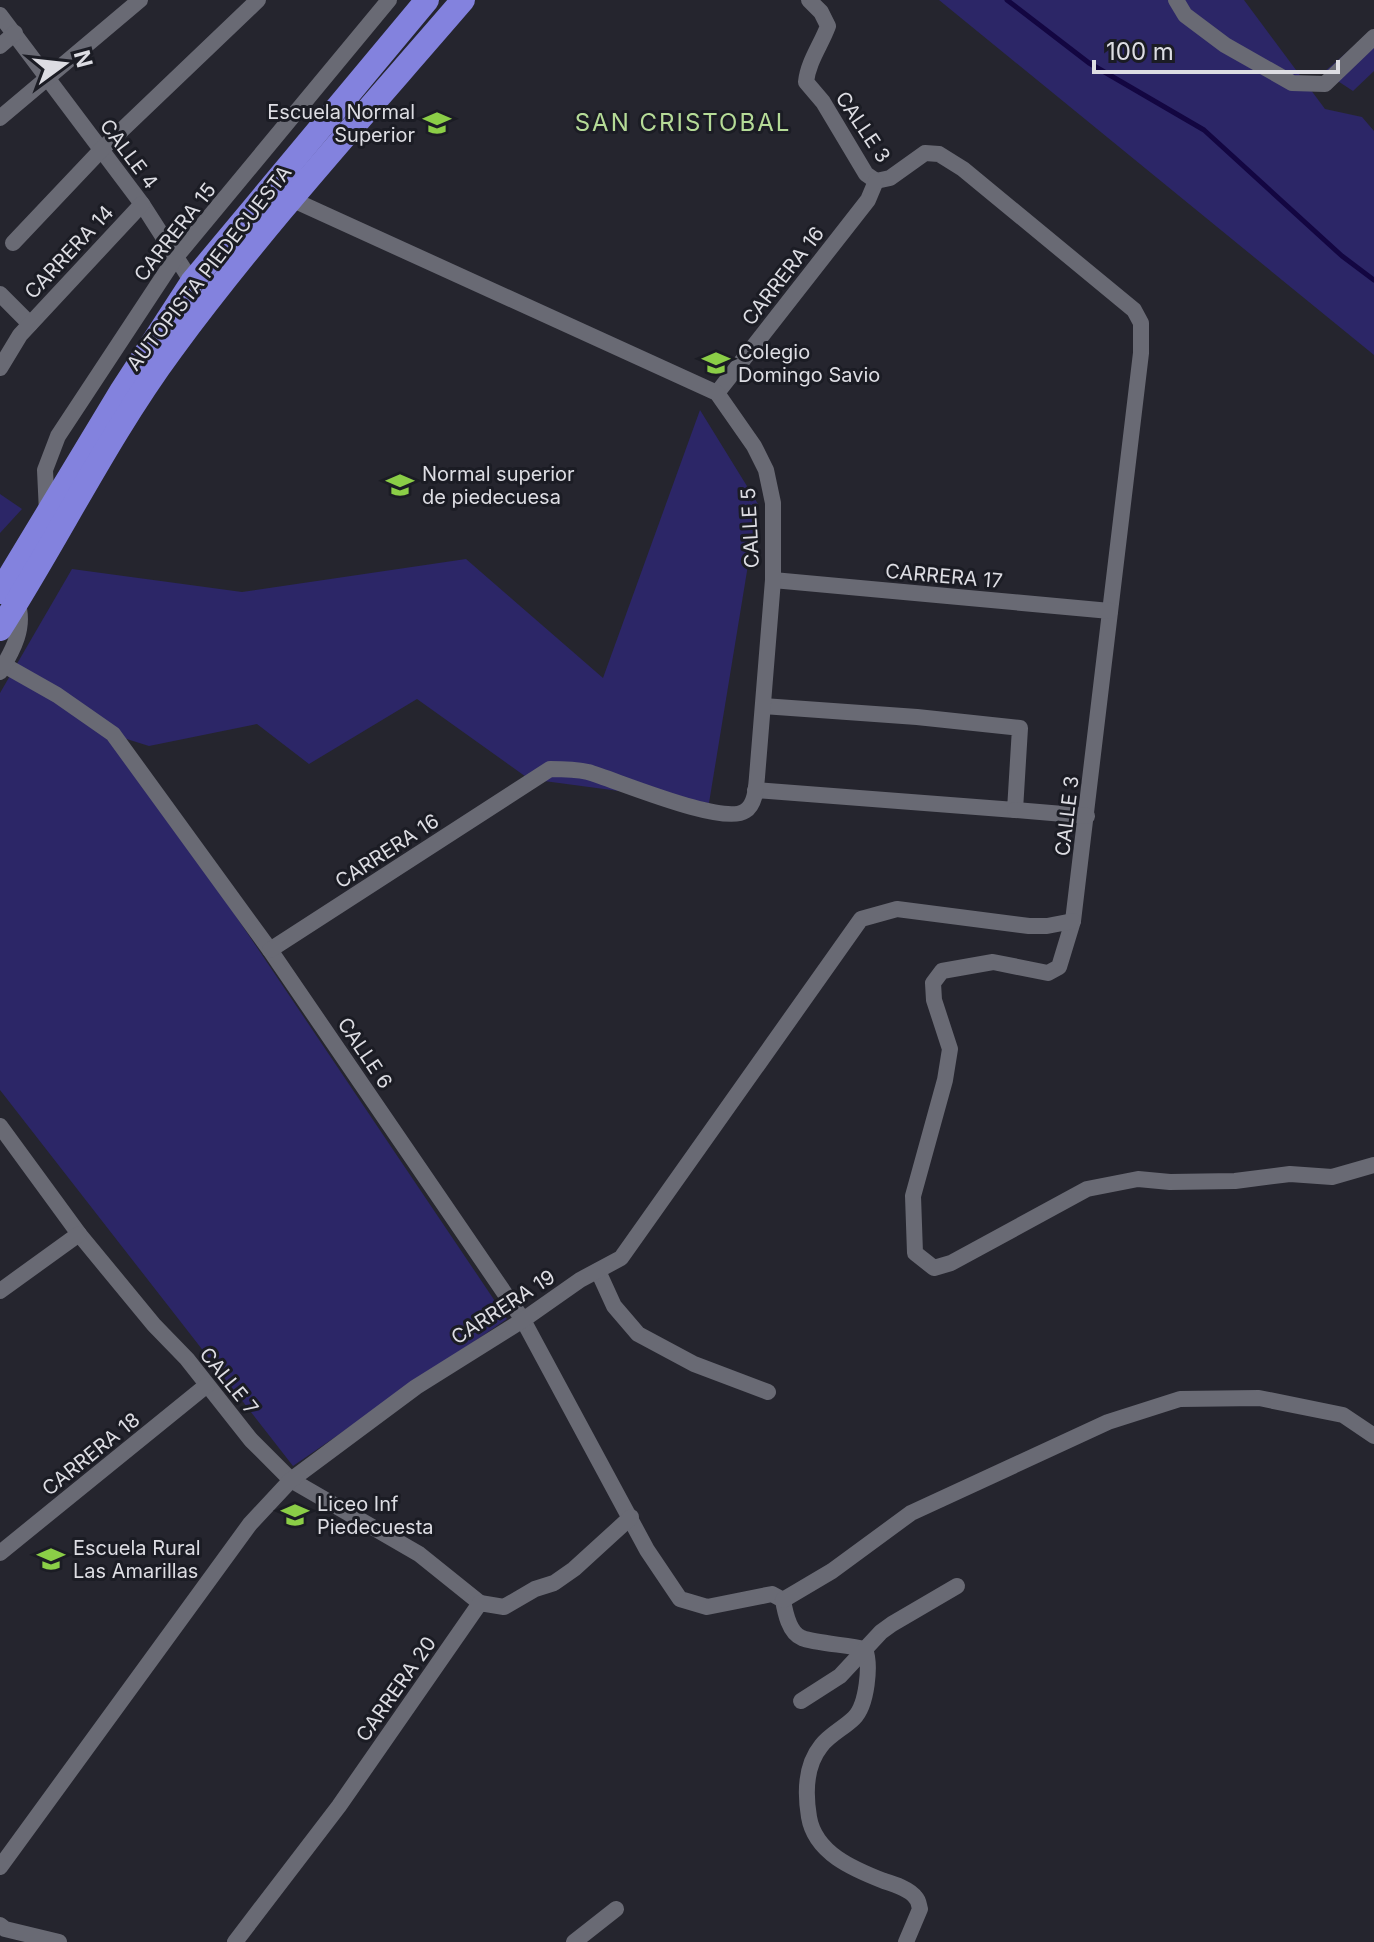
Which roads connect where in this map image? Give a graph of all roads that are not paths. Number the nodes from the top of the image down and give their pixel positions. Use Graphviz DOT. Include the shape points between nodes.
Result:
graph roads {
  1 [pos="140,0"];
  2 [pos="258,0"];
  3 [pos="389,0"];
  4 [pos="427,0"];
  5 [pos="463,0"];
  6 [pos="809,0"];
  7 [pos="1176,0"];
  8 [pos="0,15"];
  9 [pos="15,33"];
  10 [pos="1374,37"];
  11 [pos="0,46"];
  12 [pos="47,78"];
  13 [pos="0,118"];
  14 [pos="102,149"];
  15 [pos="876,181"];
  16 [pos="291,199"];
  17 [pos="142,204"];
  18 [pos="13,243"];
  19 [pos="176,257"];
  20 [pos="192,282"];
  21 [pos="0,294"];
  22 [pos="30,324"];
  23 [pos="0,368"];
  24 [pos="717,393"];
  25 [pos="47,515"];
  26 [pos="773,580"];
  27 [pos="9,597"];
  28 [pos="1110,611"];
  29 [pos="0,629"];
  30 [pos="2,668"];
  31 [pos="763,706"];
  32 [pos="755,790"];
  33 [pos="1015,810"];
  34 [pos="1087,816"];
  35 [pos="1073,921"];
  36 [pos="270,950"];
  37 [pos="2,1135"];
  38 [pos="1374,1165"];
  39 [pos="79,1234"];
  40 [pos="598,1271"];
  41 [pos="0,1291"];
  42 [pos="523,1320"];
  43 [pos="207,1385"];
  44 [pos="768,1392"];
  45 [pos="1374,1436"];
  46 [pos="291,1480"];
  47 [pos="631,1517"];
  48 [pos="0,1553"];
  49 [pos="957,1586"];
  50 [pos="783,1600"];
  51 [pos="480,1603"];
  52 [pos="865,1649"];
  53 [pos="801,1701"];
  54 [pos="0,1867"];
  55 [pos="616,1909"];
  56 [pos="0,1925"];
  57 [pos="59,1942"];
  58 [pos="235,1942"];
  59 [pos="574,1942"];
  60 [pos="906,1942"];
  1 -- 12 [label="street"];
  2 -- 14 [label="street"];
  3 -- 19 [label="street, CARRERA 15"];
  4 -- 20 [label="highway, AUTOPISTA PIEDECUESTA"];
  5 -- 16 [label="highway, AUTOPISTA PIEDECUESTA"];
  6 -- 15 [label="street, CALLE 3" via="828,26 807,68 806,82 866,174"];
  7 -- 10 [label="street" via="1185,15 1225,45 1292,83 1325,84"];
  8 -- 9 [label="street, CALLE 4"];
  9 -- 11 [label="street"];
  9 -- 12 [label="street, CALLE 4"];
  12 -- 13 [label="street"];
  12 -- 14 [label="street, CALLE 4"];
  14 -- 17 [label="street, CALLE 4"];
  14 -- 18 [label="street"];
  15 -- 24 [label="street, CARRERA 16" via="868,200"];
  15 -- 28 [label="street, CALLE 3" via="890,178 925,153 939,154 1134,310 1141,323 1141,353"];
  16 -- 24 [label="street"];
  16 -- 27 [label="highway, AUTOPISTA PIEDECUESTA" via="170,351"];
  17 -- 19 [label="street, CALLE 4"];
  17 -- 22 [label="street, CARRERA 14"];
  19 -- 20 [label="street, CALLE 4"];
  19 -- 25 [label="street, CARRERA 15" via="58,436 45,470"];
  20 -- 25 [label="highway, AUTOPISTA PIEDECUESTA"];
  21 -- 22 [label="street"];
  22 -- 23 [label="street, CARRERA 14"];
  24 -- 26 [label="street, CALLE 5" via="766,470 773,503"];
  25 -- 27 [label="highway, AUTOPISTA PIEDECUESTA"];
  26 -- 28 [label="street, CARRERA 17"];
  26 -- 31 [label="street, CALLE 5"];
  27 -- 29 [label="highway, AUTOPISTA PIEDECUESTA"];
  27 -- 30 [label="street" via="22,615"];
  28 -- 34 [label="street, CALLE 3"];
  30 -- 36 [label="street, CALLE 6" via="57,695 113,734"];
  31 -- 32 [label="street, CALLE 5"];
  31 -- 33 [label="street" via="1020,728"];
  32 -- 33 [label="street"];
  32 -- 36 [label="street, CARRERA 16" via="748,810 728,814 588,772 550,769"];
  33 -- 34 [label="street"];
  34 -- 35 [label="street, CALLE 3"];
  35 -- 38 [label="street, CALLE 3" via="1059,967 1048,973 993,962 942,971 933,983 950,1049 913,1196 915,1253 934,1268 951,1263 1087,1189 1138,1179 1332,1177"];
  35 -- 40 [label="street, CARRERA 19" via="1029,926 897,909 861,919 621,1258"];
  36 -- 42 [label="street, CALLE 6"];
  37 -- 39 [label="street, CALLE 7"];
  39 -- 41 [label="street"];
  39 -- 43 [label="street, CALLE 7"];
  40 -- 42 [label="street, CARRERA 19"];
  40 -- 44 [label="street" via="614,1306 638,1334 694,1364"];
  42 -- 46 [label="street, CARRERA 19" via="416,1387"];
  42 -- 47 [label="street, CALLE 6"];
  43 -- 46 [label="street, CALLE 7"];
  43 -- 48 [label="street, CARRERA 18"];
  45 -- 50 [label="street" via="1343,1415 1259,1398 1180,1399 1108,1422 911,1513"];
  46 -- 51 [label="street, CALLE 7" via="419,1554"];
  46 -- 54 [label="street, CARRERA 19" via="250,1524"];
  47 -- 50 [label="street" via="680,1599 707,1607 772,1594"];
  47 -- 51 [label="street" via="554,1583 504,1607"];
  49 -- 52 [label="street" via="892,1624"];
  50 -- 52 [label="street" via="792,1630 800,1638"];
  51 -- 58 [label="street, CARRERA 20" via="339,1806"];
  52 -- 53 [label="street" via="840,1676"];
  52 -- 60 [label="street" via="870,1662 862,1705 821,1745 813,1760 806,1785 808,1815 812,1833 825,1850 916,1897 920,1909"];
  55 -- 59 [label="street"];
  56 -- 57 [label="street"];
}
